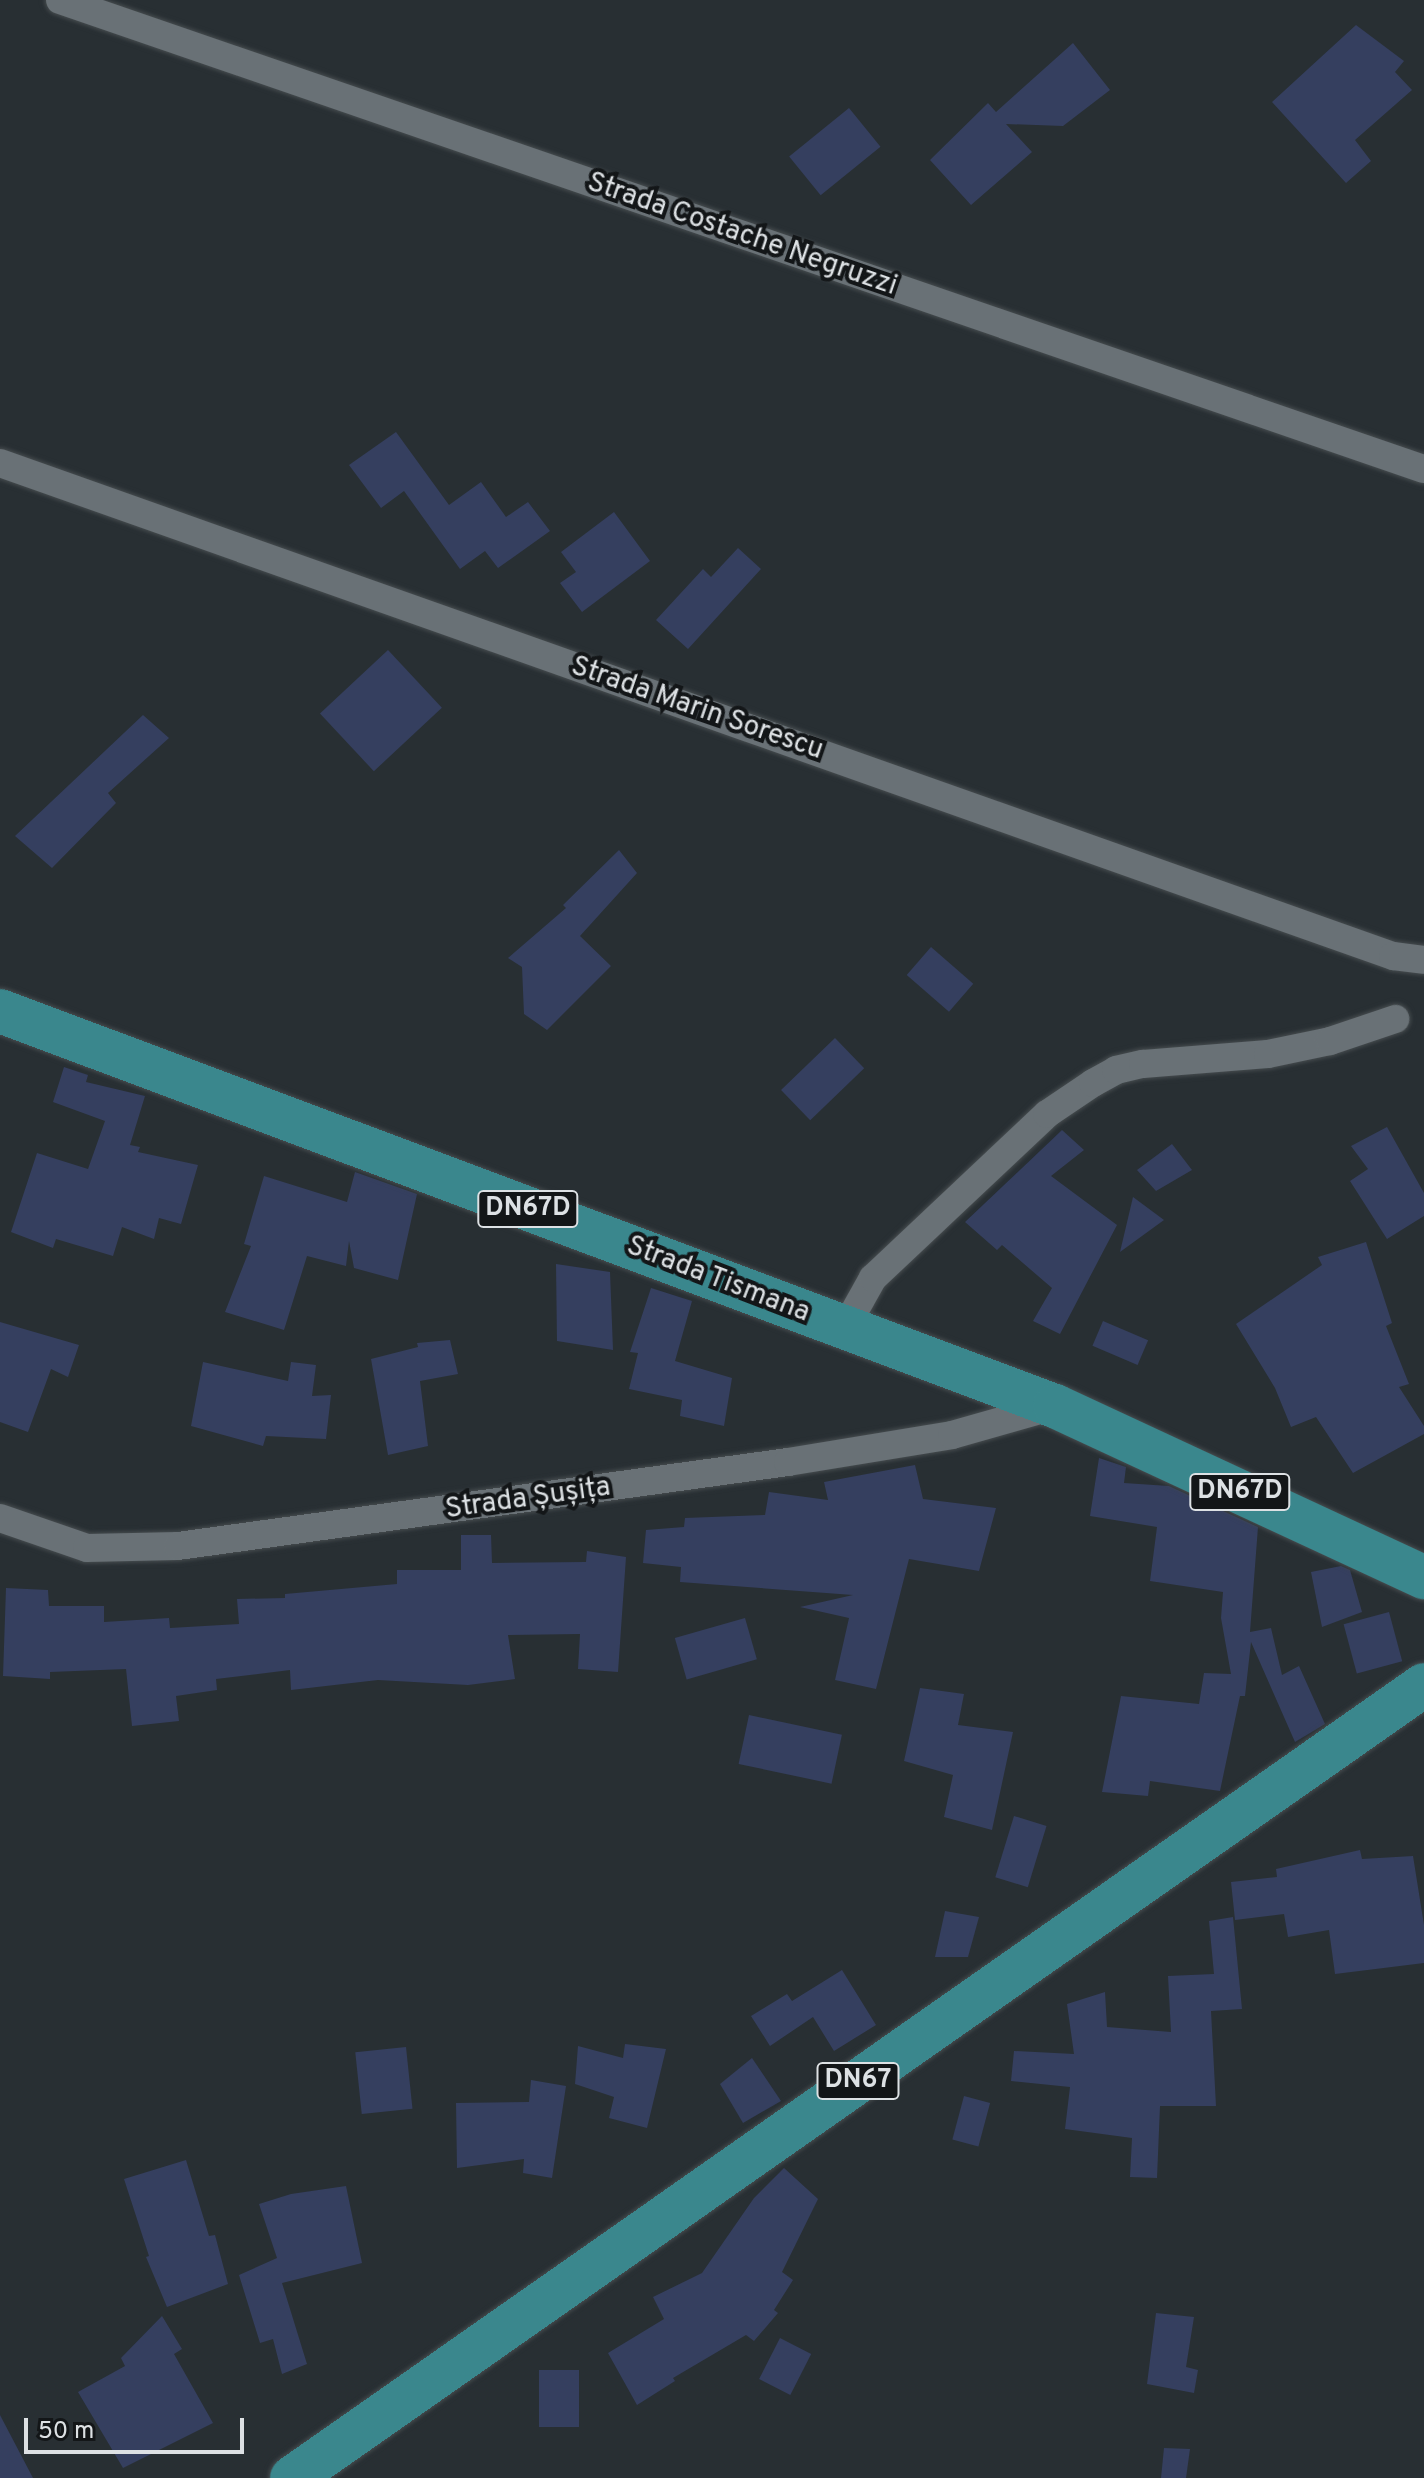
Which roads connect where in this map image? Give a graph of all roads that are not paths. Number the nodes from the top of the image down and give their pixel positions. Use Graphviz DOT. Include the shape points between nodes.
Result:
graph roads {
  1 [pos="60,0"];
  2 [pos="0,463"];
  3 [pos="1424,469"];
  4 [pos="1424,960"];
  5 [pos="0,1011"];
  6 [pos="1395,1019"];
  7 [pos="845,1328"];
  8 [pos="1055,1406"];
  9 [pos="0,1518"];
  10 [pos="1424,1577"];
  11 [pos="1424,1685"];
  12 [pos="292,2478"];
  1 -- 3 [label="street, Strada Costache Negruzzi"];
  2 -- 4 [label="street, Strada Marin Sorescu" via="1393,956"];
  5 -- 7 [label="main road, Strada Tismana / DN67D"];
  6 -- 7 [label="street" via="1268,1054 1116,1070 1047,1114 873,1278"];
  7 -- 8 [label="main road, Strada Tismana / DN67D"];
  8 -- 9 [label="street, Strada Șușița" via="952,1435 788,1462 178,1546 87,1548"];
  8 -- 10 [label="main road, Strada Tismana / DN67D"];
  11 -- 12 [label="main road, DN67"];
}
